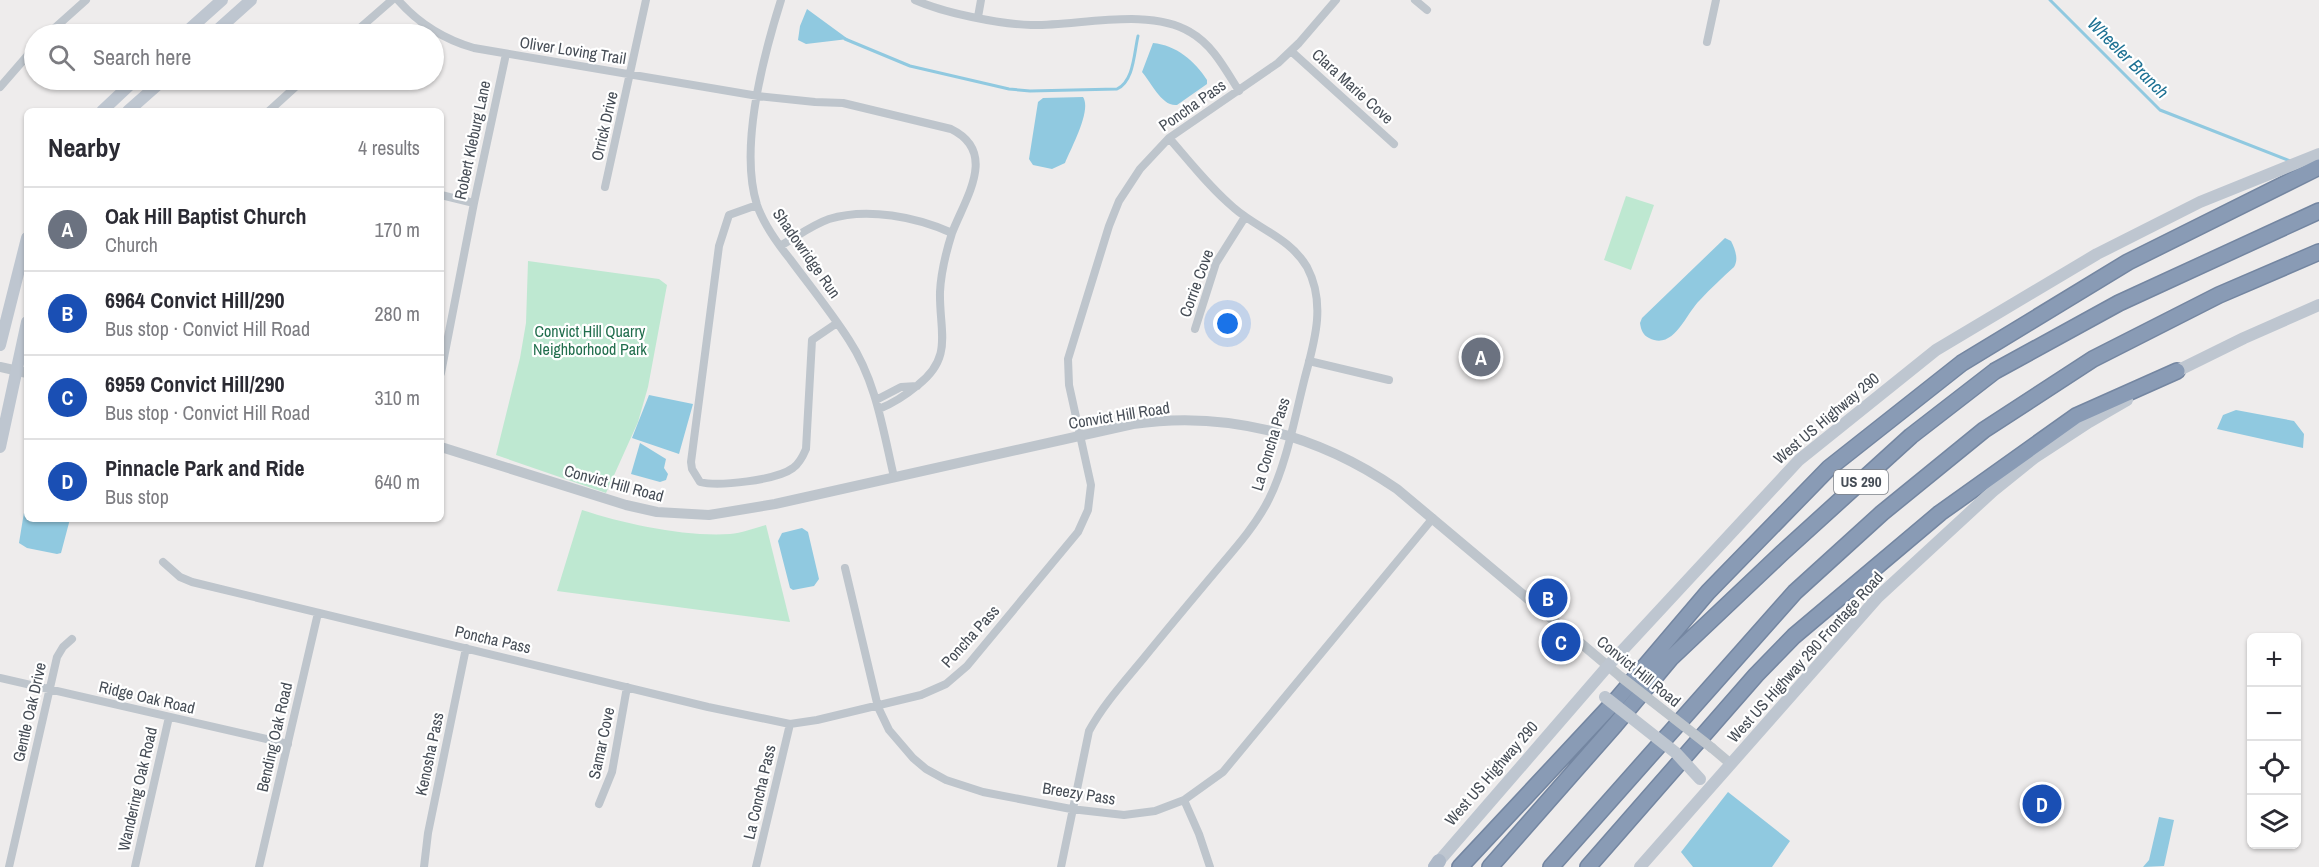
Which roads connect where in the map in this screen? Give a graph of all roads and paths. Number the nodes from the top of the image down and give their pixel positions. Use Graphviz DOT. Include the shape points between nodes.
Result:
graph roads {
  1 [pos="86,0"];
  2 [pos="222,0"];
  3 [pos="250,0"];
  4 [pos="392,0"];
  5 [pos="398,0"];
  6 [pos="646,0"];
  7 [pos="781,0"];
  8 [pos="915,0"];
  9 [pos="981,0"];
  10 [pos="1336,0"];
  11 [pos="1415,0"];
  12 [pos="1716,0"];
  13 [pos="1427,10"];
  14 [pos="978,17"];
  15 [pos="59,24"];
  16 [pos="195,24"];
  17 [pos="224,24"];
  18 [pos="364,24"];
  19 [pos="424,24"];
  20 [pos="444,38"];
  21 [pos="1707,42"];
  22 [pos="1291,51"];
  23 [pos="506,54"];
  24 [pos="24,59"];
  25 [pos="630,74"];
  26 [pos="0,87"];
  27 [pos="124,90"];
  28 [pos="151,90"];
  29 [pos="292,90"];
  30 [pos="1239,91"];
  31 [pos="758,96"];
  32 [pos="105,108"];
  33 [pos="132,108"];
  34 [pos="272,108"];
  35 [pos="1169,138"];
  36 [pos="1394,144"];
  37 [pos="2319,154"];
  38 [pos="2319,167"];
  39 [pos="605,187"];
  40 [pos="444,196"];
  41 [pos="474,203"];
  42 [pos="757,205"];
  43 [pos="2319,211"];
  44 [pos="1245,217"];
  45 [pos="952,233"];
  46 [pos="780,246"];
  47 [pos="24,250"];
  48 [pos="2319,252"];
  49 [pos="2319,305"];
  50 [pos="837,323"];
  51 [pos="1195,329"];
  52 [pos="0,345"];
  53 [pos="24,347"];
  54 [pos="444,347"];
  55 [pos="1309,361"];
  56 [pos="0,368"];
  57 [pos="2177,371"];
  58 [pos="21,372"];
  59 [pos="1389,380"];
  60 [pos="877,404"];
  61 [pos="1081,435"];
  62 [pos="1290,436"];
  63 [pos="0,447"];
  64 [pos="444,448"];
  65 [pos="894,477"];
  66 [pos="1433,518"];
  67 [pos="163,562"];
  68 [pos="845,568"];
  69 [pos="318,613"];
  70 [pos="72,639"];
  71 [pos="466,648"];
  72 [pos="1607,667"];
  73 [pos="0,678"];
  74 [pos="627,687"];
  75 [pos="50,690"];
  76 [pos="1611,698"];
  77 [pos="1575,704"];
  78 [pos="878,707"];
  79 [pos="169,717"];
  80 [pos="790,724"];
  81 [pos="288,744"];
  82 [pos="1731,764"];
  83 [pos="1184,800"];
  84 [pos="1697,802"];
  85 [pos="598,804"];
  86 [pos="1071,809"];
  87 [pos="1535,815"];
  88 [pos="1436,865"];
  89 [pos="9,867"];
  90 [pos="135,867"];
  91 [pos="259,867"];
  92 [pos="424,867"];
  93 [pos="756,867"];
  94 [pos="1060,867"];
  95 [pos="1210,867"];
  96 [pos="1460,867"];
  97 [pos="1490,867"];
  98 [pos="1551,867"];
  99 [pos="1588,867"];
  100 [pos="1640,867"];
  1 -- 15 [label="street"];
  2 -- 16 [label="main road"];
  3 -- 17 [label="main road"];
  4 -- 18 [label="street"];
  5 -- 19 [label="street, Oliver Loving Trail"];
  6 -- 25 [label="street, Orrick Drive"];
  7 -- 31 [label="street, Shadowridge Run"];
  8 -- 14 [label="street"];
  9 -- 14 [label="street"];
  10 -- 22 [label="street, Poncha Pass"];
  11 -- 13 [label="street"];
  12 -- 21 [label="street"];
  14 -- 30 [label="street" via="1031,25 1144,19 1164,22 1183,28 1206,44"];
  20 -- 23 [label="street, Oliver Loving Trail"];
  22 -- 30 [label="street, Poncha Pass"];
  22 -- 36 [label="street, Clara Marie Cove"];
  23 -- 25 [label="street, Oliver Loving Trail"];
  23 -- 41 [label="street, Robert Kleburg Lane"];
  24 -- 26 [label="street"];
  25 -- 31 [label="street, Oliver Loving Trail"];
  25 -- 39 [label="street, Orrick Drive"];
  27 -- 32 [label="main road"];
  28 -- 33 [label="main road"];
  29 -- 34 [label="street"];
  30 -- 35 [label="street, Poncha Pass"];
  31 -- 42 [label="street, Shadowridge Run" via="750,161"];
  31 -- 45 [label="street, Oliver Loving Trail" via="843,103 962,134 975,153 977,164"];
  35 -- 44 [label="street, La Concha Pass" via="1219,195"];
  35 -- 61 [label="street, Poncha Pass" via="1140,169 1116,207 1070,346 1068,376"];
  37 -- 72 [label="main road, West US Highway 290" via="2200,202 2107,249 1936,350 1798,460"];
  38 -- 76 [label="highway" via="2128,262 1962,363 1829,468"];
  40 -- 41 [label="street"];
  41 -- 54 [label="street, Robert Kleburg Lane"];
  42 -- 46 [label="street, Shadowridge Run"];
  42 -- 50 [label="street" via="729,215 719,246 691,462 700,482 750,481 792,469 806,449 812,340"];
  43 -- 87 [label="highway, US 290" via="2119,303 1995,371 1911,436 1671,658"];
  44 -- 51 [label="street, Corrie Cove" via="1216,263"];
  44 -- 55 [label="street, La Concha Pass" via="1288,244 1310,274 1317,293 1318,315"];
  45 -- 46 [label="street" via="925,221 851,214 821,223"];
  45 -- 60 [label="street, Oliver Loving Trail" via="940,293 940,359 932,374 897,401"];
  46 -- 50 [label="street, Shadowridge Run"];
  47 -- 52 [label="main road"];
  48 -- 98 [label="highway, US 290" via="2219,295 2093,359 1984,430 1882,513 1795,592"];
  49 -- 57 [label="main road, West US Highway 290 Frontage Road"];
  50 -- 60 [label="street, Shadowridge Run" via="863,365"];
  53 -- 58 [label="main road"];
  55 -- 59 [label="street"];
  55 -- 62 [label="street, La Concha Pass"];
  56 -- 58 [label="street"];
  57 -- 82 [label="main road, West US Highway 290 Frontage Road" via="2089,422 1993,490 1878,597"];
  57 -- 99 [label="highway" via="2076,416 1940,513 1794,636"];
  58 -- 63 [label="main road"];
  60 -- 65 [label="street, Shadowridge Run"];
  61 -- 62 [label="street, Convict Hill Road" via="1133,424 1181,420 1258,428"];
  61 -- 65 [label="street, Convict Hill Road"];
  61 -- 78 [label="street, Poncha Pass" via="1091,484 1088,510 1078,532 967,666 929,692"];
  62 -- 66 [label="street, Convict Hill Road" via="1365,467"];
  62 -- 86 [label="street, La Concha Pass" via="1276,484 1260,515 1096,717 1089,731"];
  64 -- 65 [label="street, Convict Hill Road" via="626,505 683,514 741,511"];
  66 -- 72 [label="street, Convict Hill Road"];
  66 -- 83 [label="street, Breezy Pass" via="1224,772"];
  67 -- 69 [label="street, Poncha Pass" via="192,582"];
  68 -- 78 [label="street, Breezy Pass"];
  69 -- 71 [label="street, Poncha Pass"];
  69 -- 81 [label="street, Bending Oak Road"];
  70 -- 75 [label="street, Gentle Oak Drive" via="57,657"];
  71 -- 74 [label="street, Poncha Pass"];
  71 -- 92 [label="street, Kenosha Pass"];
  72 -- 77 [label="main road, West US Highway 290"];
  72 -- 82 [label="street, Convict Hill Road, bridge"];
  73 -- 75 [label="street, Ridge Oak Road"];
  74 -- 80 [label="street, Poncha Pass"];
  74 -- 85 [label="street, Samar Cove" via="612,772"];
  75 -- 79 [label="street, Ridge Oak Road"];
  75 -- 89 [label="street, Gentle Oak Drive"];
  76 -- 77 [label="main road" via="1597,696"];
  76 -- 84 [label="main road, bridge" via="1676,753 1700,779"];
  76 -- 87 [label="highway"];
  76 -- 96 [label="highway"];
  77 -- 88 [label="main road, West US Highway 290"];
  78 -- 80 [label="street, Poncha Pass"];
  78 -- 86 [label="street, Breezy Pass" via="890,730 913,758 946,780 983,792"];
  79 -- 81 [label="street, Ridge Oak Road"];
  79 -- 90 [label="street, Wandering Oak Road"];
  80 -- 93 [label="street, La Concha Pass"];
  81 -- 91 [label="street, Bending Oak Road"];
  82 -- 84 [label="main road, West US Highway 290 Frontage Road"];
  83 -- 86 [label="street, Breezy Pass" via="1155,811 1124,815"];
  83 -- 95 [label="street"];
  84 -- 100 [label="main road, West US Highway 290 Frontage Road"];
  86 -- 94 [label="street, La Concha Pass"];
  87 -- 97 [label="highway, US 290"];
}
